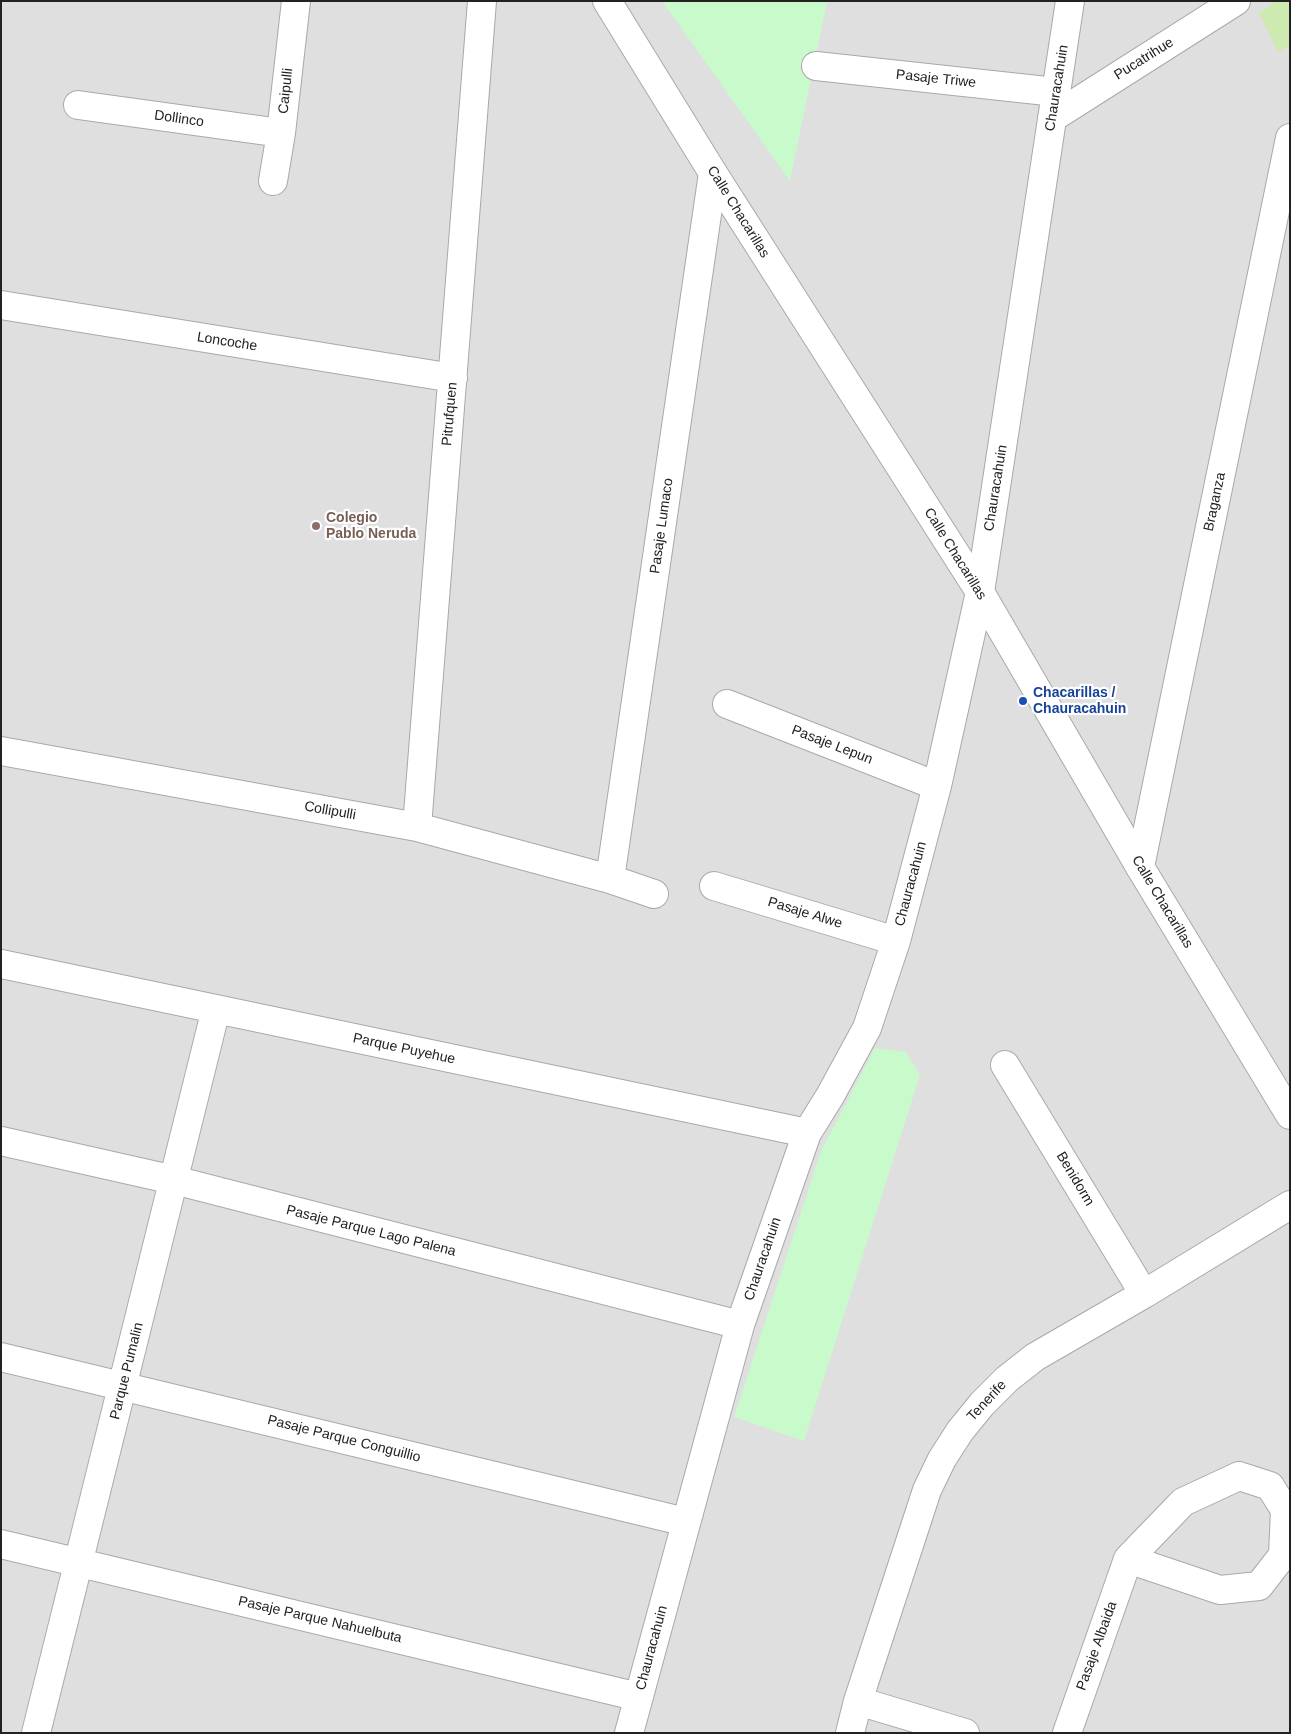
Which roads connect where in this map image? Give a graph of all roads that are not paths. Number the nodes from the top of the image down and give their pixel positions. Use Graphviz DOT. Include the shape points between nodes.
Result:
graph roads {
  1 [pos="296,1"];
  2 [pos="482,1"];
  3 [pos="607,1"];
  4 [pos="1070,1"];
  5 [pos="1236,1"];
  6 [pos="816,66"];
  7 [pos="78,104"];
  8 [pos="1054,105"];
  9 [pos="281,133"];
  10 [pos="1290,138"];
  11 [pos="713,173"];
  12 [pos="273,181"];
  13 [pos="1,305"];
  14 [pos="453,378"];
  15 [pos="980,592"];
  16 [pos="727,704"];
  17 [pos="1,751"];
  18 [pos="937,786"];
  19 [pos="417,827"];
  20 [pos="1140,866"];
  21 [pos="610,879"];
  22 [pos="714,886"];
  23 [pos="654,894"];
  24 [pos="896,941"];
  25 [pos="1,964"];
  26 [pos="216,1009"];
  27 [pos="1005,1065"];
  28 [pos="1290,1115"];
  29 [pos="807,1133"];
  30 [pos="1,1141"];
  31 [pos="174,1180"];
  32 [pos="1290,1205"];
  33 [pos="1144,1294"];
  34 [pos="740,1325"];
  35 [pos="1,1357"];
  36 [pos="123,1386"];
  37 [pos="686,1522"];
  38 [pos="1,1544"];
  39 [pos="1128,1558"];
  40 [pos="79,1563"];
  41 [pos="639,1697"];
  42 [pos="858,1701"];
  43 [pos="36,1733"];
  44 [pos="630,1733"];
  45 [pos="850,1733"];
  46 [pos="965,1733"];
  47 [pos="1066,1733"];
  1 -- 9 [label="street, Caipulli"];
  2 -- 14 [label="street, Pitrufquen"];
  3 -- 11 [label="street, Calle Chacarillas"];
  4 -- 8 [label="street, Chauracahuin"];
  5 -- 8 [label="street, Pucatrihue"];
  6 -- 8 [label="street, Pasaje Triwe"];
  7 -- 9 [label="street, Dollinco"];
  8 -- 15 [label="street, Chauracahuin"];
  9 -- 12 [label="street, Caipulli"];
  10 -- 20 [label="street, Braganza"];
  11 -- 15 [label="street, Calle Chacarillas"];
  11 -- 21 [label="street, Pasaje Lumaco"];
  13 -- 14 [label="street, Loncoche"];
  14 -- 19 [label="street, Pitrufquen"];
  15 -- 18 [label="street, Chauracahuin"];
  15 -- 20 [label="street, Calle Chacarillas"];
  16 -- 18 [label="street, Pasaje Lepun"];
  17 -- 19 [label="street, Collipulli"];
  18 -- 24 [label="street, Chauracahuin"];
  19 -- 21 [label="street, Collipulli"];
  20 -- 28 [label="street, Calle Chacarillas"];
  21 -- 23 [label="street, Collipulli"];
  22 -- 24 [label="street, Pasaje Alwe"];
  24 -- 29 [label="street, Chauracahuin" via="867,1028"];
  25 -- 26 [label="street, Parque Puyehue"];
  26 -- 29 [label="street, Parque Puyehue"];
  26 -- 31 [label="street, Parque Pumalin"];
  27 -- 33 [label="street, Benidorm"];
  29 -- 34 [label="street, Chauracahuin"];
  30 -- 31 [label="street, Pasaje Parque Lago Palena"];
  31 -- 34 [label="street, Pasaje Parque Lago Palena"];
  31 -- 36 [label="street, Parque Pumalin"];
  32 -- 33 [label="street, Tenerife"];
  33 -- 42 [label="street, Tenerife" via="1035,1357 1007,1379 960,1431 927,1490"];
  34 -- 37 [label="street, Chauracahuin"];
  35 -- 36 [label="street, Pasaje Parque Conguillio"];
  36 -- 37 [label="street, Pasaje Parque Conguillio"];
  36 -- 40 [label="street, Parque Pumalin"];
  37 -- 41 [label="street, Chauracahuin"];
  38 -- 40 [label="street, Pasaje Parque Nahuelbuta"];
  39 -- 39 [label="street, Pasaje Albaida" via="1220,1590 1259,1586 1283,1556 1285,1510 1270,1486 1239,1476 1183,1502"];
  39 -- 47 [label="street, Pasaje Albaida"];
  40 -- 41 [label="street, Pasaje Parque Nahuelbuta"];
  40 -- 43 [label="street, Parque Pumalin"];
  41 -- 44 [label="street, Chauracahuin"];
  42 -- 45 [label="street, Tenerife"];
  42 -- 46 [label="street"];
}
